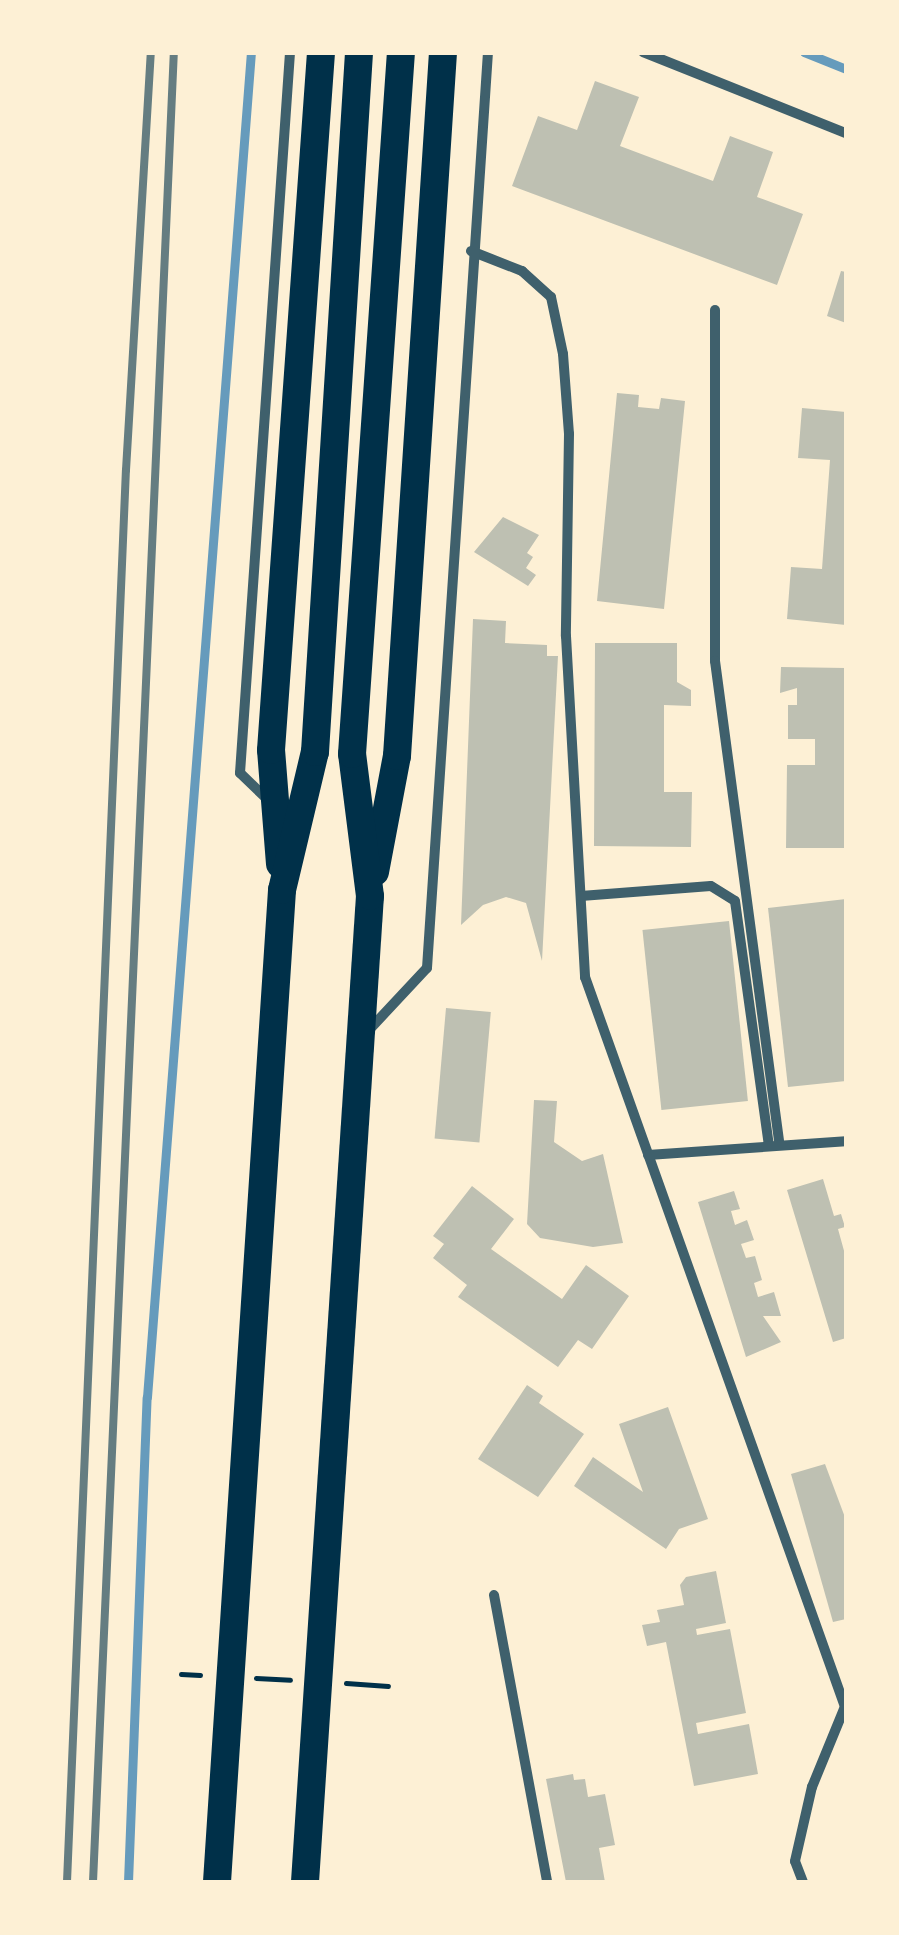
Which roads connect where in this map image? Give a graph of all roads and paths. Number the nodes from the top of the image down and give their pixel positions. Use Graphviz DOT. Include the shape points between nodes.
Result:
graph roads {
  1 [pos="290,52"];
  2 [pos="321,52"];
  3 [pos="359,52"];
  4 [pos="401,52"];
  5 [pos="443,52"];
  6 [pos="488,52"];
  7 [pos="642,52"];
  8 [pos="846,133"];
  9 [pos="470,251"];
  10 [pos="716,310"];
  11 [pos="276,808"];
  12 [pos="282,890"];
  13 [pos="370,896"];
  14 [pos="581,896"];
  15 [pos="361,1038"];
  16 [pos="846,1140"];
  17 [pos="774,1146"];
  18 [pos="648,1154"];
  19 [pos="494,1595"];
  20 [pos="180,1674"];
  21 [pos="218,1676"];
  22 [pos="237,1677"];
  23 [pos="294,1680"];
  24 [pos="332,1682"];
  25 [pos="388,1686"];
  26 [pos="846,1704"];
  27 [pos="217,1882"];
  28 [pos="305,1882"];
  29 [pos="547,1882"];
  30 [pos="801,1882"];
  1 -- 11 [label="street" via="240,773"];
  2 -- 11 [label="highway" via="271,750"];
  3 -- 12 [label="highway" via="315,752"];
  4 -- 13 [label="highway" via="352,754"];
  5 -- 13 [label="highway" via="397,756"];
  6 -- 9 [label="street"];
  7 -- 8 [label="street"];
  9 -- 14 [label="street" via="522,271 551,297 562,354 569,434 566,636"];
  9 -- 15 [label="street" via="426,968"];
  10 -- 17 [label="street" via="714,661"];
  11 -- 12 [label="highway"];
  12 -- 27 [label="highway"];
  13 -- 15 [label="highway"];
  14 -- 17 [label="street" via="710,886 735,901"];
  14 -- 18 [label="street" via="585,977"];
  15 -- 28 [label="highway"];
  16 -- 17 [label="street"];
  17 -- 18 [label="street"];
  18 -- 26 [label="street"];
  19 -- 29 [label="street"];
  20 -- 21 [label="path"];
  22 -- 23 [label="path"];
  24 -- 25 [label="path"];
  26 -- 30 [label="street" via="812,1787 795,1861"];
}
